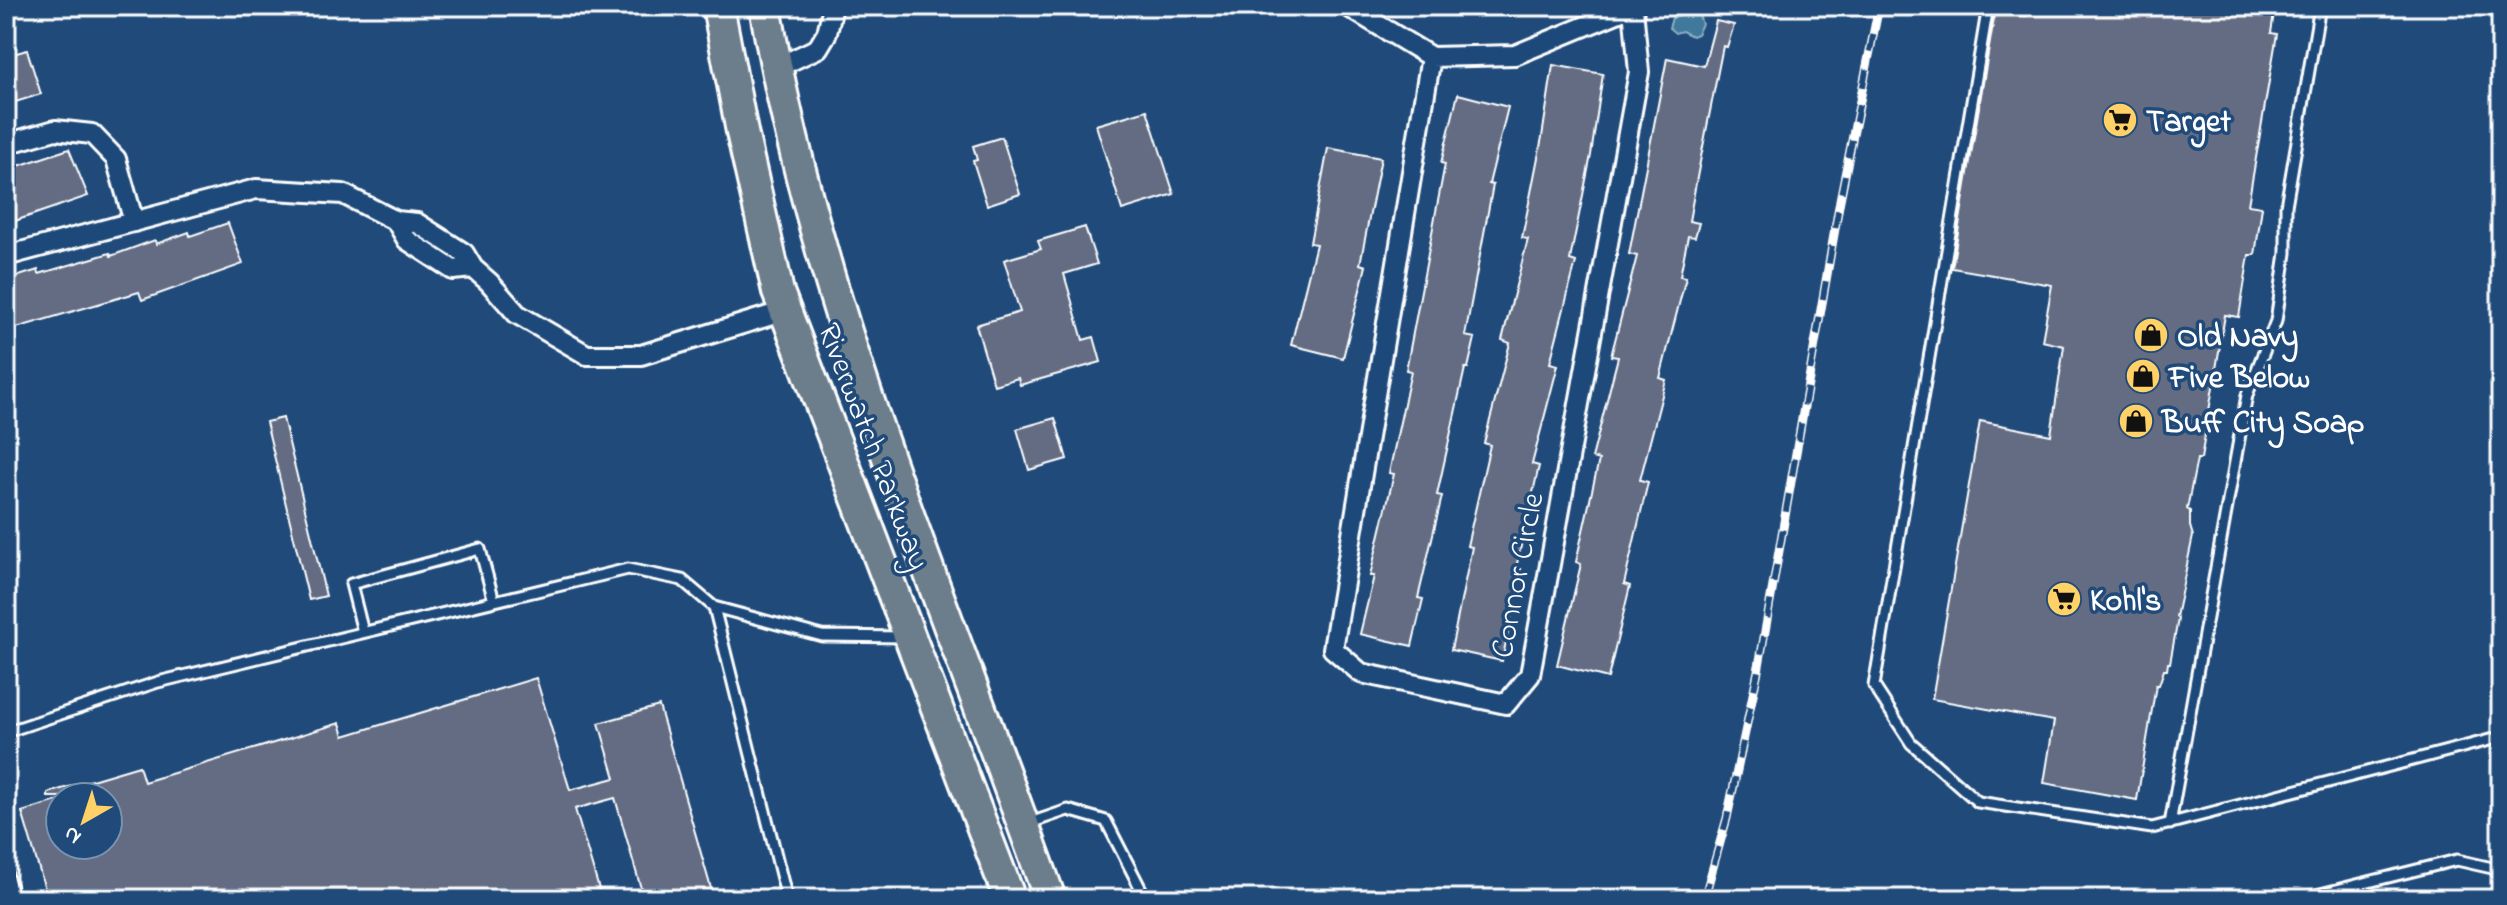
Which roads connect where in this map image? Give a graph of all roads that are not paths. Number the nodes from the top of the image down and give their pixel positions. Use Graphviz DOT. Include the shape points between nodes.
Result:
graph roads {
  1 [pos="718,6"];
  2 [pos="765,6"];
  3 [pos="833,6"];
  4 [pos="1347,6"];
  5 [pos="1988,6"];
  6 [pos="2320,6"];
  7 [pos="1633,7"];
  8 [pos="1431,57"];
  9 [pos="776,68"];
  10 [pos="6,144"];
  11 [pos="134,222"];
  12 [pos="6,256"];
  13 [pos="785,311"];
  14 [pos="494,601"];
  15 [pos="714,607"];
  16 [pos="363,632"];
  17 [pos="910,637"];
  18 [pos="6,732"];
  19 [pos="2501,737"];
  20 [pos="2170,824"];
  21 [pos="1024,825"];
  22 [pos="2501,870"];
  23 [pos="6,871"];
  24 [pos="14,899"];
  25 [pos="787,899"];
  26 [pos="1010,899"];
  27 [pos="1050,899"];
  28 [pos="1146,899"];
  29 [pos="2300,899"];
  1 -- 13 [label="main road, Riverwatch Parkway"];
  2 -- 9 [label="main road, Riverwatch Parkway"];
  3 -- 9 [label="street" via="818,48"];
  4 -- 8 [label="street"];
  5 -- 20 [label="lane" via="1874,686 1911,743 1978,802 2152,828"];
  6 -- 20 [label="lane" via="2286,206 2286,253 2276,321 2247,395"];
  7 -- 8 [label="street" via="1515,55"];
  7 -- 8 [label="street, Connor Circle" via="1639,72 1533,659 1530,675 1506,704 1361,673 1333,649"];
  9 -- 21 [label="main road, Riverwatch Parkway" via="805,194 858,371"];
  10 -- 11 [label="street" via="55,130 92,134 116,159"];
  11 -- 12 [label="street"];
  11 -- 13 [label="street" via="256,189 343,194 396,221 417,223 464,253 517,314 587,355 641,355"];
  13 -- 17 [label="main road, Riverwatch Parkway"];
  14 -- 15 [label="lane" via="628,569 682,580"];
  14 -- 16 [label="lane"];
  14 -- 16 [label="lane" via="480,549 351,584"];
  15 -- 17 [label="lane" via="822,636"];
  15 -- 25 [label="lane"];
  16 -- 18 [label="lane" via="158,682"];
  17 -- 26 [label="main road, Riverwatch Parkway"];
  19 -- 20 [label="lane"];
  21 -- 27 [label="main road, Riverwatch Parkway"];
  21 -- 28 [label="lane" via="1068,810 1106,821"];
  22 -- 29 [label="lane" via="2457,860"];
  23 -- 24 [label="lane"];
}
